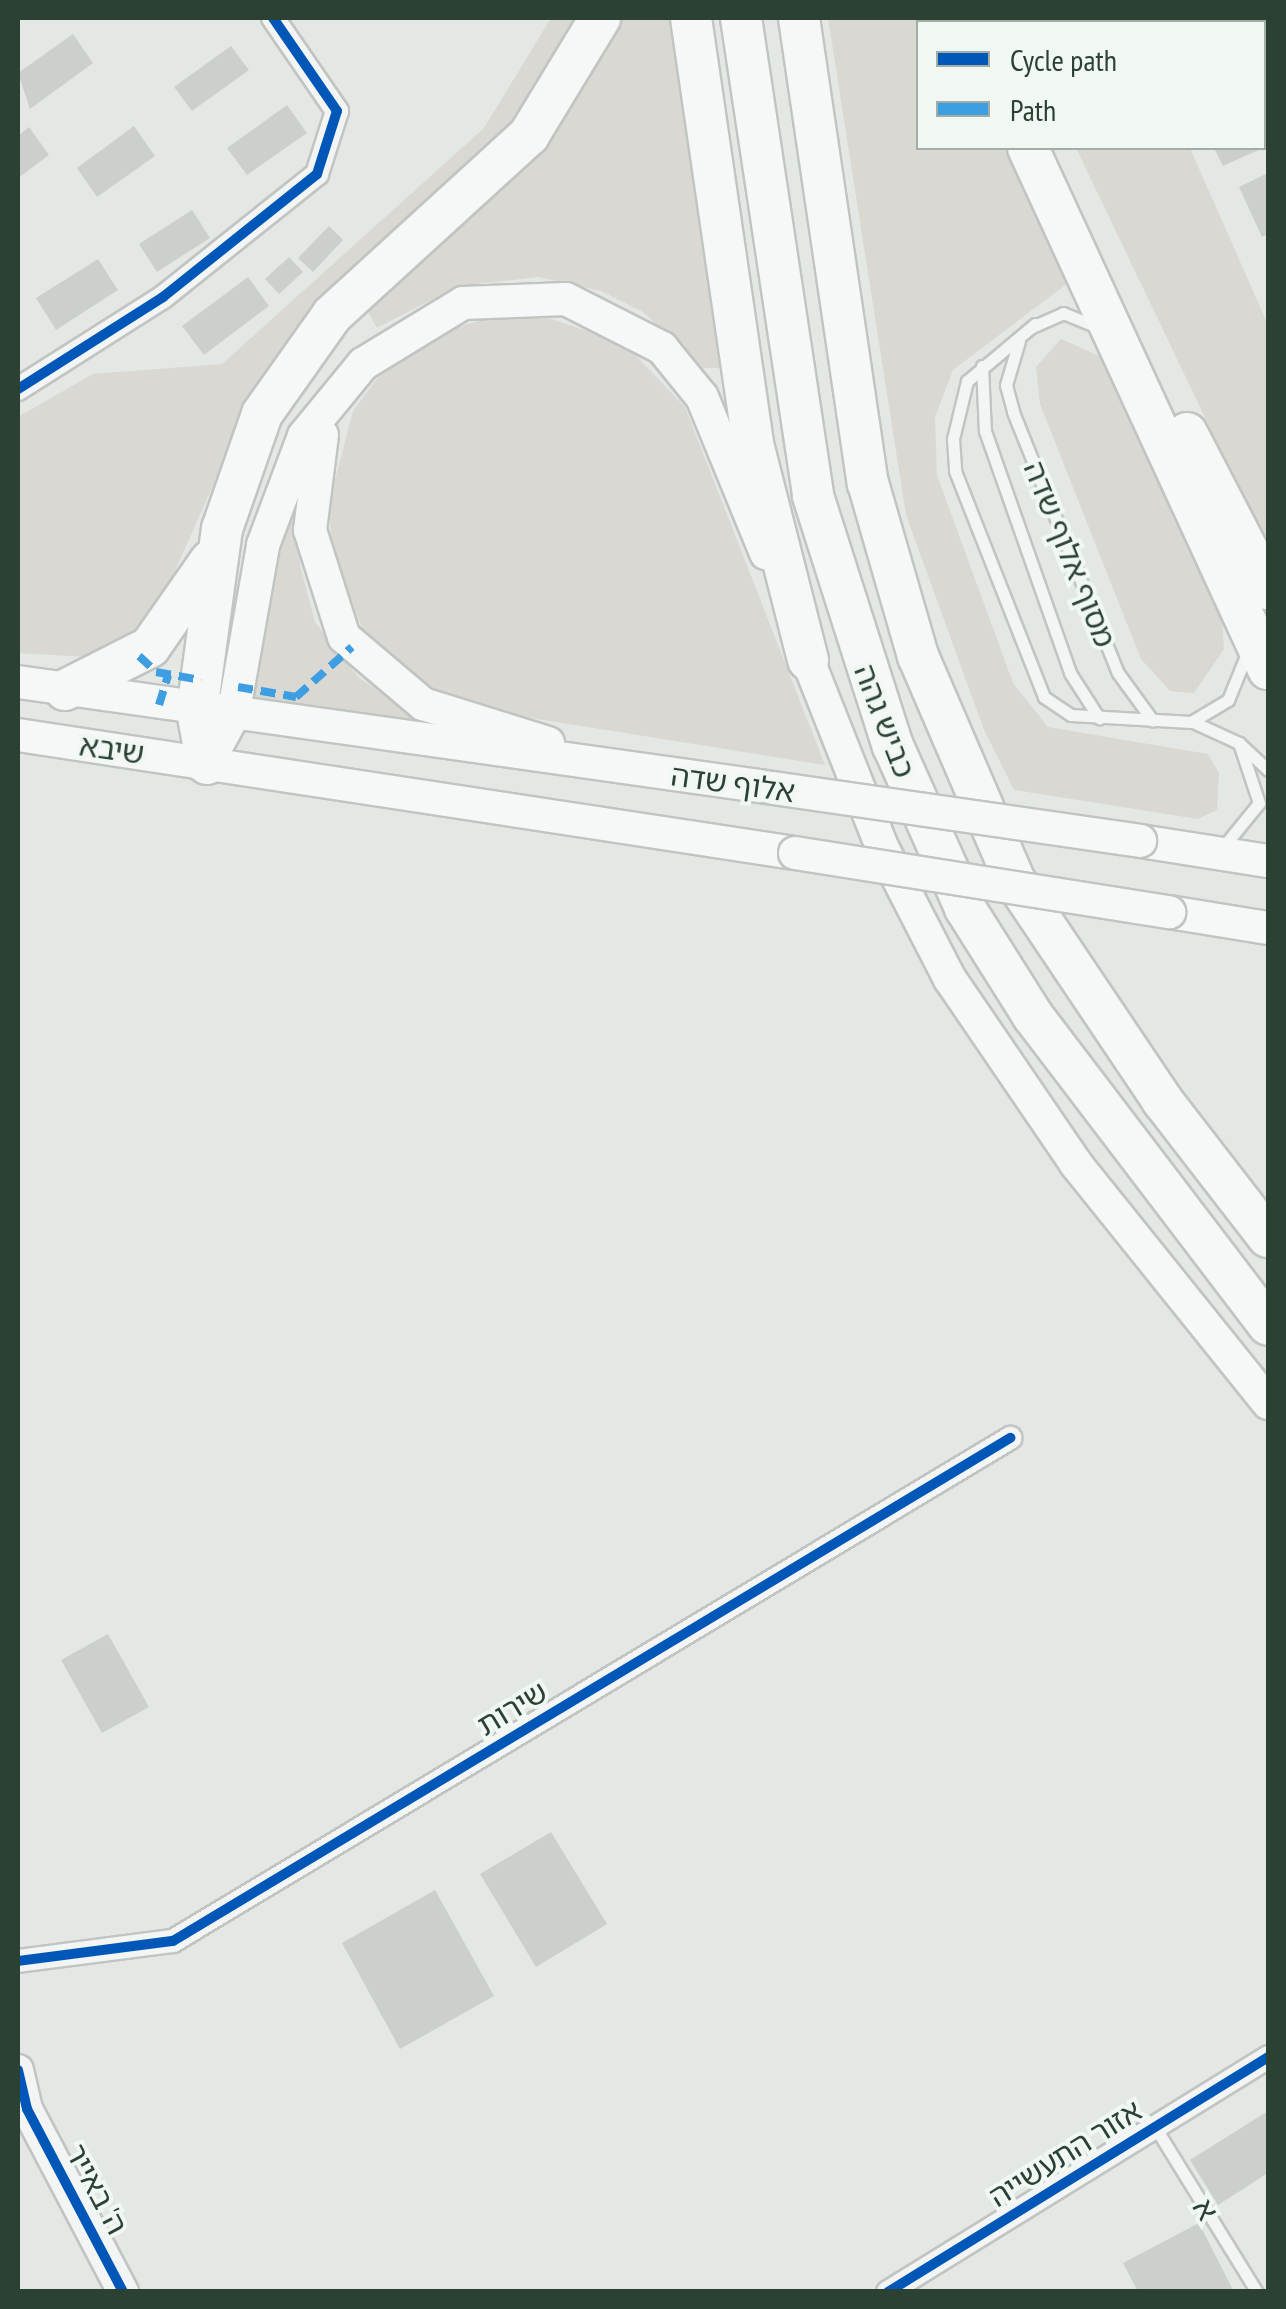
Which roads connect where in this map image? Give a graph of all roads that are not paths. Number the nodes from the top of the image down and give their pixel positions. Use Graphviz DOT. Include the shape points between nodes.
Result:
graph roads {
  1 [pos="273,18"];
  2 [pos="600,18"];
  3 [pos="690,18"];
  4 [pos="741,18"];
  5 [pos="798,18"];
  6 [pos="1029,150"];
  7 [pos="1039,150"];
  8 [pos="1035,324"];
  9 [pos="1119,345"];
  10 [pos="364,364"];
  11 [pos="982,366"];
  12 [pos="18,389"];
  13 [pos="222,529"];
  14 [pos="1268,589"];
  15 [pos="1249,628"];
  16 [pos="808,660"];
  17 [pos="1268,670"];
  18 [pos="18,682"];
  19 [pos="65,690"];
  20 [pos="215,713"];
  21 [pos="1098,718"];
  22 [pos="1153,721"];
  23 [pos="1190,722"];
  24 [pos="18,735"];
  25 [pos="1239,743"];
  26 [pos="207,764"];
  27 [pos="1268,770"];
  28 [pos="644,771"];
  29 [pos="1206,852"];
  30 [pos="1268,861"];
  31 [pos="1268,928"];
  32 [pos="1268,1237"];
  33 [pos="1268,1325"];
  34 [pos="1268,1403"];
  35 [pos="1010,1438"];
  36 [pos="18,1961"];
  37 [pos="1268,2057"];
  38 [pos="18,2070"];
  39 [pos="22,2108"];
  40 [pos="1156,2127"];
  41 [pos="123,2292"];
  42 [pos="888,2292"];
  43 [pos="1257,2292"];
  1 -- 12 [label="street" via="337,111 317,174 164,297"];
  2 -- 13 [label="highway" via="529,135 303,348 262,414"];
  3 -- 16 [label="highway" via="752,444"];
  4 -- 33 [label="highway, כביש גהה" via="813,496 893,746 965,908 1023,1000"];
  5 -- 32 [label="highway, כביש גהה" via="868,483 918,656 1023,895 1162,1100"];
  6 -- 9 [label="highway"];
  7 -- 14 [label="highway"];
  8 -- 9 [label="lane" via="1063,313"];
  8 -- 11 [label="lane"];
  8 -- 22 [label="lane, מסוף אלוף שדה" via="1010,359 1013,412 1118,674"];
  9 -- 15 [label="highway"];
  10 -- 16 [label="main road" via="412,329 494,296 566,299 634,327 702,397"];
  10 -- 20 [label="main road" via="318,413 273,510"];
  10 -- 28 [label="main road" via="325,426 310,483 314,556 344,636 423,704"];
  11 -- 21 [label="lane" via="985,431 1070,674"];
  11 -- 21 [label="lane" via="956,400 955,471 1029,675 1059,710"];
  13 -- 19 [label="highway" via="200,581 161,636 108,676"];
  13 -- 20 [label="highway"];
  15 -- 17 [label="highway"];
  15 -- 23 [label="lane" via="1237,686 1211,716"];
  16 -- 34 [label="main road" via="881,845 950,979 1076,1164"];
  18 -- 19 [label="main road, שיבא"];
  19 -- 20 [label="main road, שיבא"];
  20 -- 26 [label="highway"];
  20 -- 28 [label="main road, אלוף שדה"];
  21 -- 22 [label="lane"];
  22 -- 23 [label="lane"];
  23 -- 25 [label="lane"];
  24 -- 26 [label="main road, שיבא"];
  25 -- 27 [label="lane"];
  25 -- 29 [label="lane" via="1258,803 1239,835"];
  26 -- 31 [label="main road, אלוף שדה, bridge"];
  28 -- 29 [label="main road, אלוף שדה, bridge"];
  29 -- 30 [label="main road, אלוף שדה"];
  35 -- 36 [label="street, שירות" via="173,1941"];
  37 -- 40 [label="street, אזור התעשייה"];
  38 -- 39 [label="street"];
  39 -- 41 [label="street, ה' באייר"];
  40 -- 42 [label="street, אזור התעשייה"];
  40 -- 43 [label="lane, א"];
}
